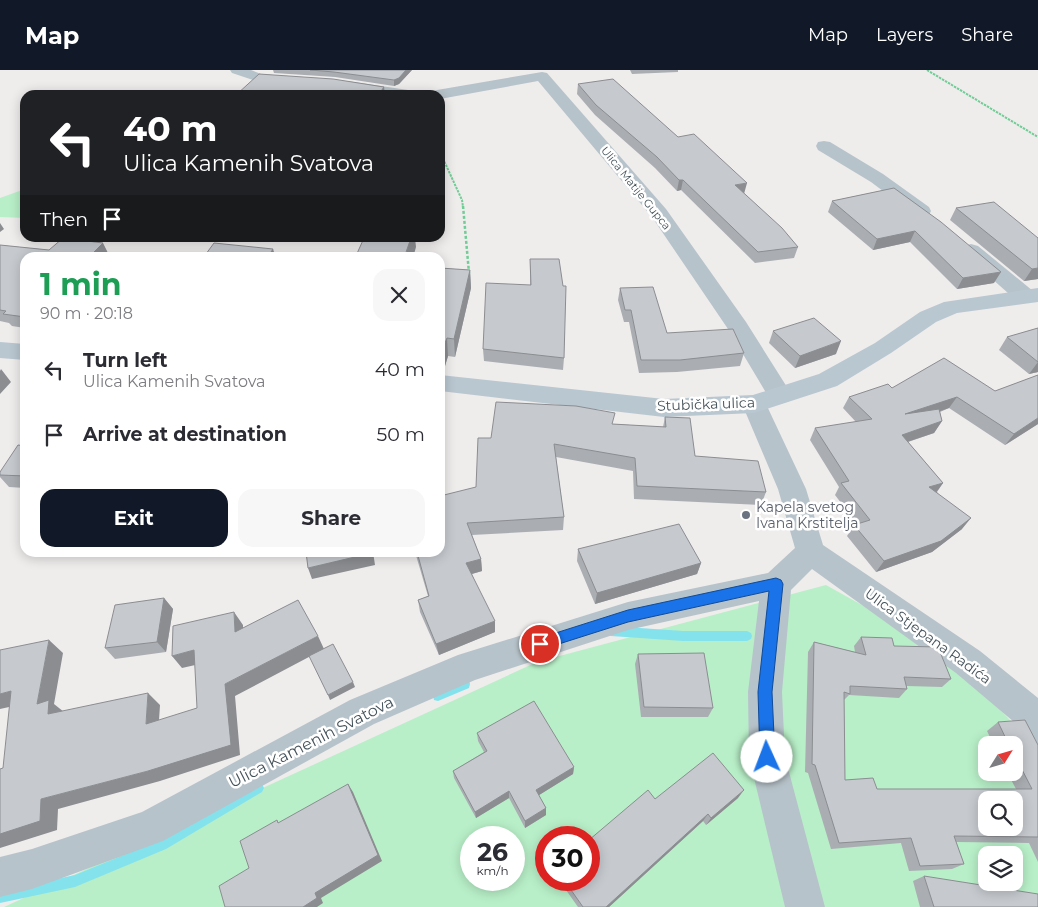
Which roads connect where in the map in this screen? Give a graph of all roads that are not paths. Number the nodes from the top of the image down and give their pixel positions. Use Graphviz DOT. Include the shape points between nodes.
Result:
graph roads {
  1 [pos="237,70"];
  2 [pos="306,81"];
  3 [pos="335,83"];
  4 [pos="378,90"];
  5 [pos="445,94"];
  6 [pos="824,146"];
  7 [pos="936,221"];
  8 [pos="958,239"];
  9 [pos="1032,296"];
  10 [pos="0,350"];
  11 [pos="20,352"];
  12 [pos="445,384"];
  13 [pos="780,395"];
  14 [pos="754,404"];
  15 [pos="811,552"];
  16 [pos="776,584"];
  17 [pos="1038,727"];
  18 [pos="0,877"];
  19 [pos="805,907"];
  1 -- 2 [label="street" via="259,78"];
  3 -- 4 [label="street"];
  5 -- 13 [label="street, Ulica Matije Gupca" via="542,76 659,213 738,327"];
  6 -- 7 [label="street" via="877,178"];
  8 -- 9 [label="street"];
  9 -- 13 [label="main road, Stubička ulica" via="952,307 928,317 828,380"];
  10 -- 11 [label="main road"];
  12 -- 14 [label="main road, Stubička ulica" via="664,408"];
  13 -- 14 [label="main road, Stubička ulica"];
  14 -- 15 [label="street" via="792,490"];
  15 -- 16 [label="street"];
  15 -- 17 [label="street, Ulica Stjepana Radića" via="968,662 1026,710"];
  16 -- 18 [label="street, Ulica Kamenih Svatova" via="628,616 470,666 362,712 150,828"];
  16 -- 19 [label="street" via="765,692 767,757"];
}
